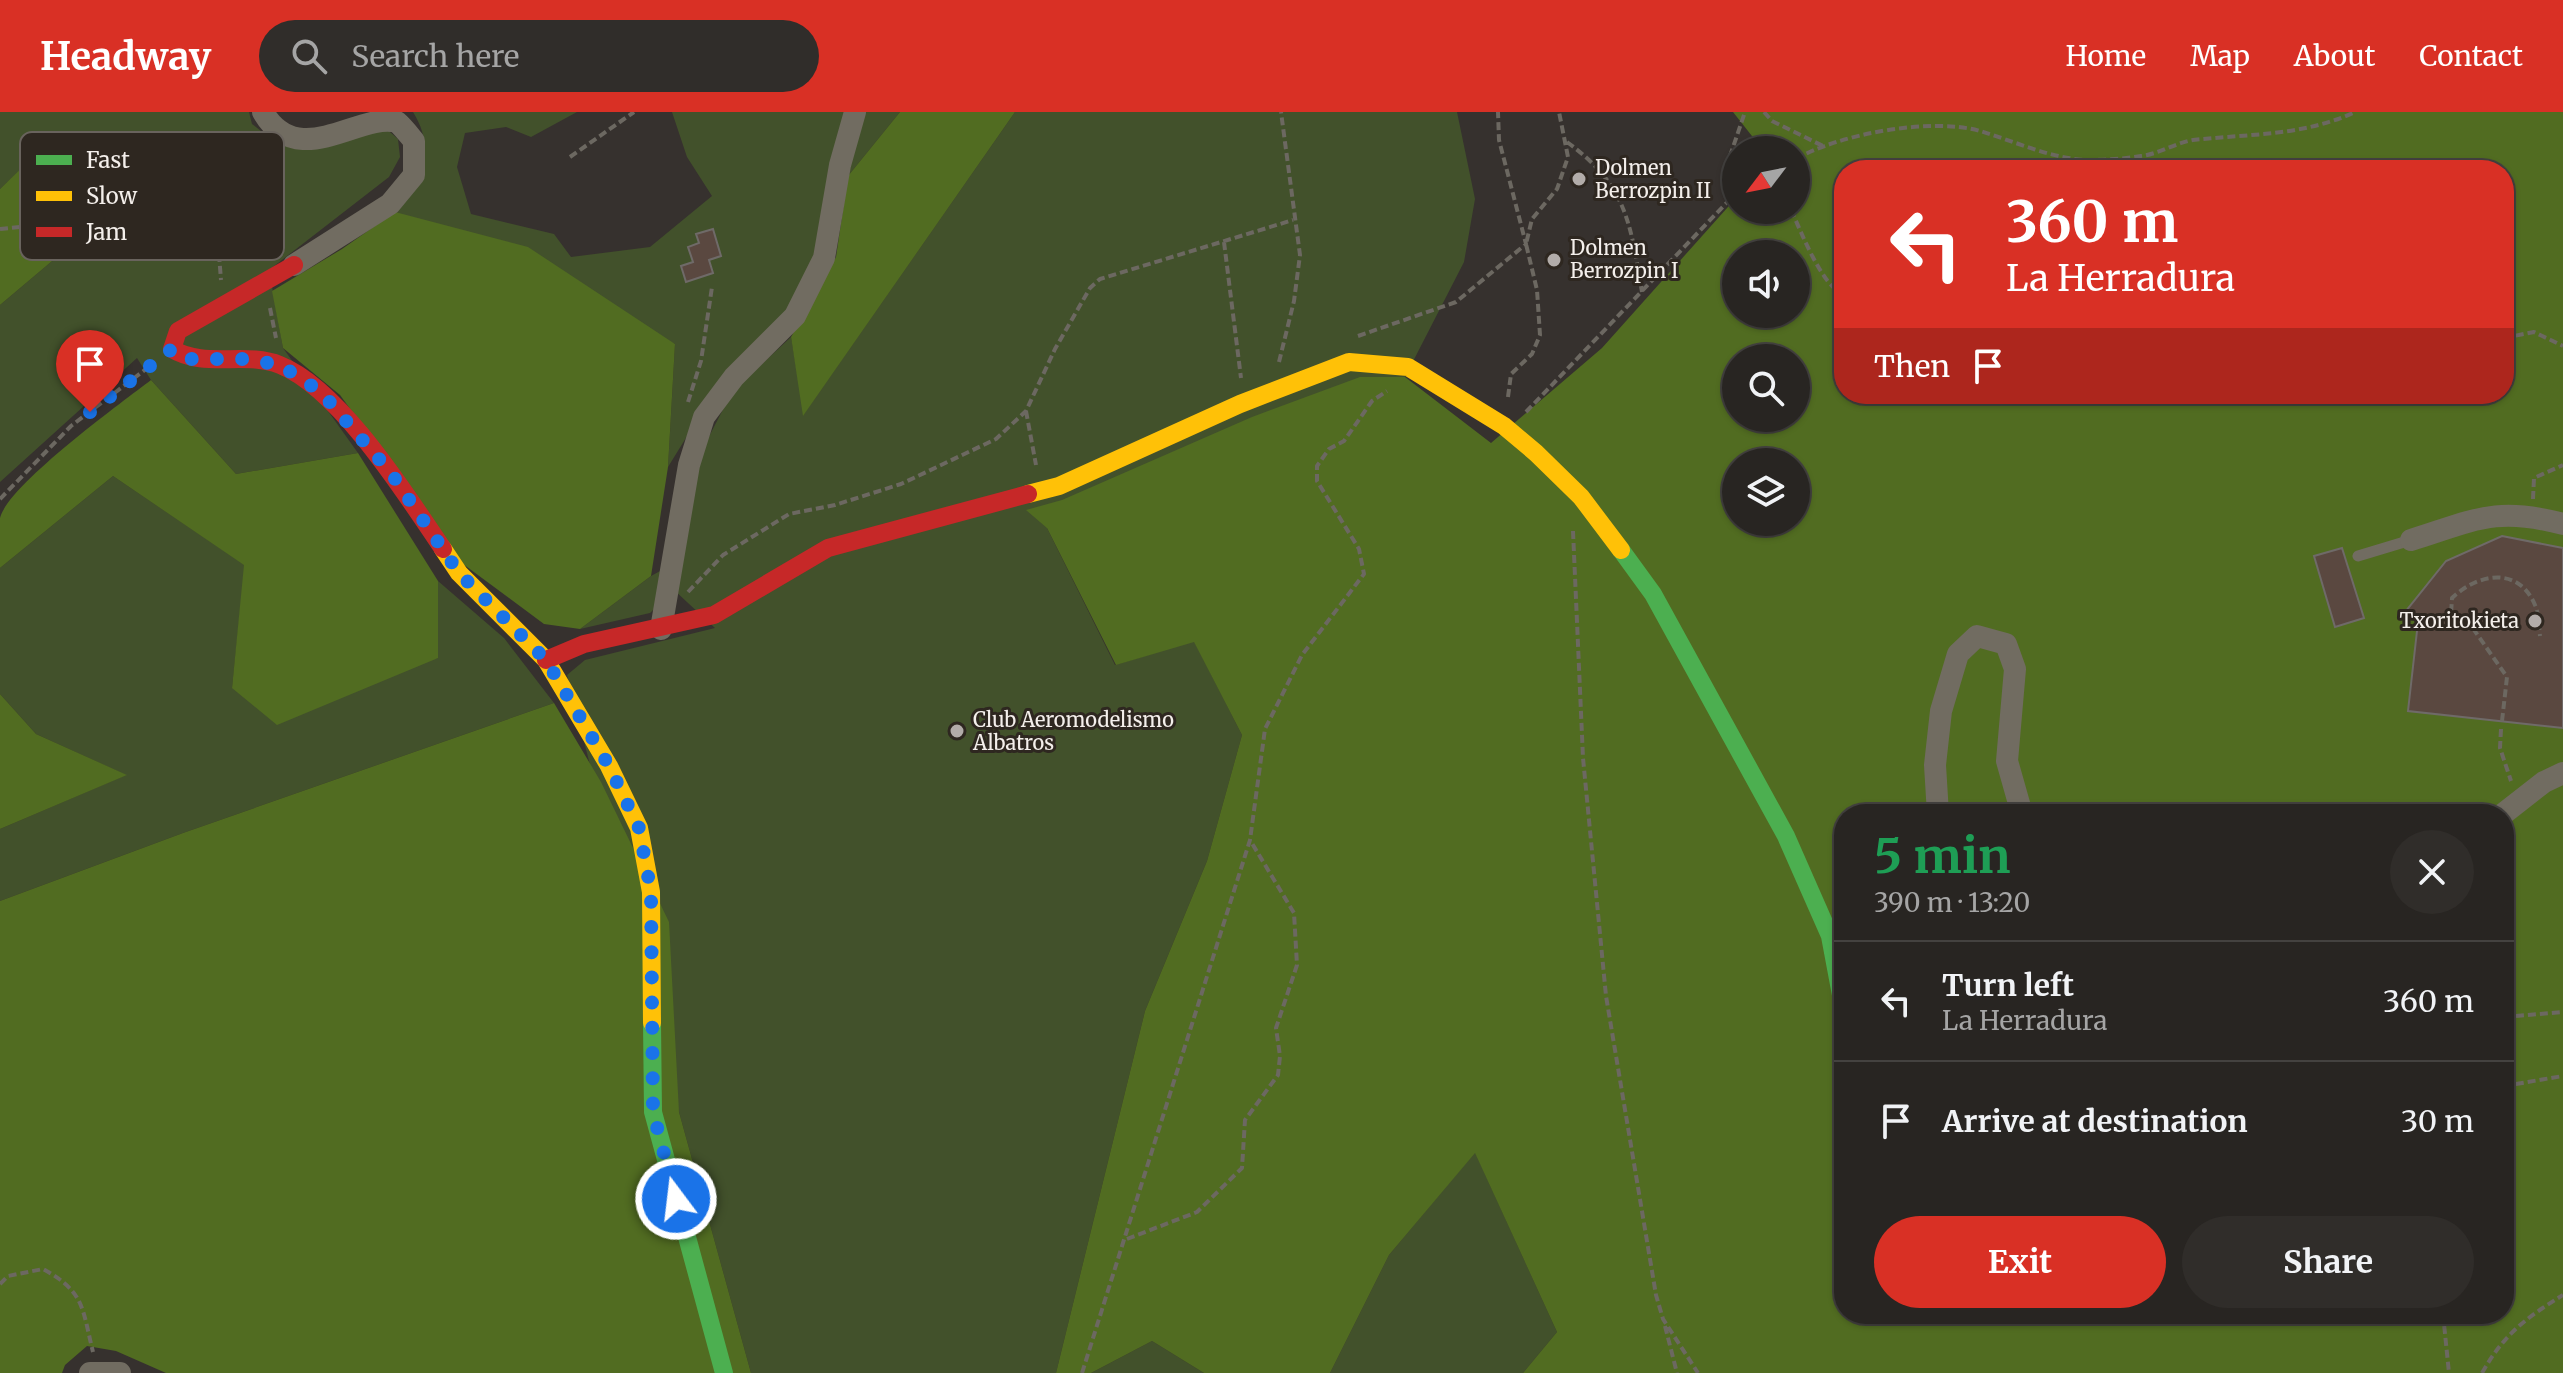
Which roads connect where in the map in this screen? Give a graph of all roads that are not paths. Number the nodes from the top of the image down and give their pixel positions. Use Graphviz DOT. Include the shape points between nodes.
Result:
graph roads {
  1 [pos="263,112"];
  2 [pos="855,112"];
  3 [pos="294,265"];
  4 [pos="2563,524"];
  5 [pos="2411,540"];
  6 [pos="2358,556"];
  7 [pos="661,629"];
  8 [pos="546,660"];
  9 [pos="2563,773"];
  10 [pos="1937,804"];
  11 [pos="2019,804"];
  12 [pos="2514,806"];
  13 [pos="1834,957"];
  14 [pos="724,1373"];
  1 -- 3 [label="street" via="270,123 293,135 317,134 373,116 395,121 414,141 414,175 390,204"];
  2 -- 7 [label="street" via="824,258 795,316 734,377 704,417 689,465"];
  3 -- 8 [label="street" via="178,331 172,349 188,359 280,365 321,392 391,473 459,573"];
  4 -- 5 [label="street" via="2513,513 2489,515"];
  5 -- 6 [label="lane"];
  7 -- 8 [label="street" via="584,644"];
  7 -- 13 [label="street" via="714,615 828,548 1042,491 1349,362 1408,367 1504,426 1581,497 1653,594 1786,836 1830,936"];
  8 -- 14 [label="street" via="639,828 651,892 653,1112"];
  9 -- 12 [label="street"];
  10 -- 11 [label="street" via="1941,711 1958,654 1977,636 2006,644 2015,669 2007,761"];
}
